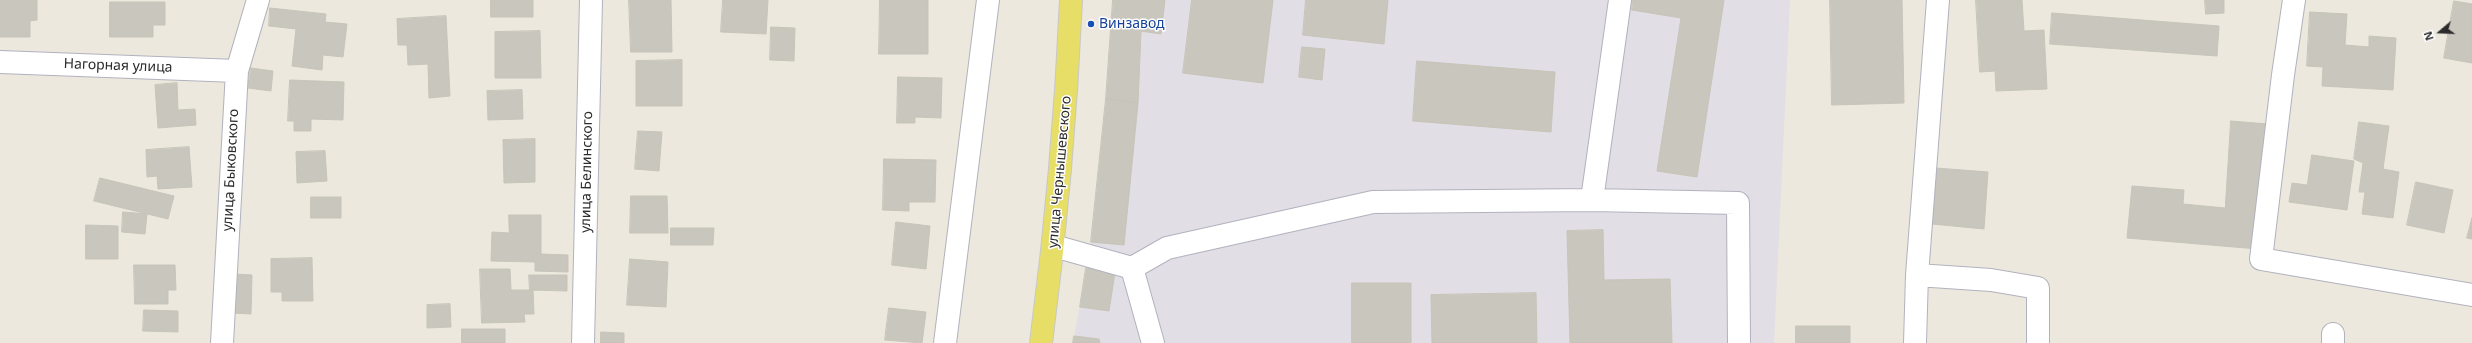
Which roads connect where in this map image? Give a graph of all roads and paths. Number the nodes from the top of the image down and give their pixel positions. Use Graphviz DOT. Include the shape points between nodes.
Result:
graph roads {
  1 [pos="258,0"];
  2 [pos="591,0"];
  3 [pos="988,0"];
  4 [pos="1071,0"];
  5 [pos="1620,0"];
  6 [pos="1938,0"];
  7 [pos="2294,0"];
  8 [pos="0,62"];
  9 [pos="237,71"];
  10 [pos="1592,200"];
  11 [pos="1054,246"];
  12 [pos="1132,268"];
  13 [pos="1917,275"];
  14 [pos="2472,295"];
  15 [pos="222,343"];
  16 [pos="583,343"];
  17 [pos="945,343"];
  18 [pos="1041,343"];
  19 [pos="1153,343"];
  20 [pos="1739,343"];
  21 [pos="1915,343"];
  22 [pos="2038,343"];
  1 -- 9 [label="street, улица Быковского"];
  2 -- 16 [label="street, улица Белинского"];
  3 -- 17 [label="street"];
  4 -- 11 [label="main road, улица Чернышевского" via="1068,74"];
  5 -- 10 [label="street"];
  6 -- 13 [label="street"];
  7 -- 14 [label="street" via="2261,259"];
  8 -- 9 [label="street, Нагорная улица"];
  9 -- 15 [label="street, улица Быковского"];
  10 -- 12 [label="street" via="1373,202 1167,248"];
  10 -- 20 [label="street" via="1738,203"];
  11 -- 12 [label="street"];
  11 -- 18 [label="main road, улица Чернышевского"];
  12 -- 19 [label="street"];
  13 -- 21 [label="street"];
  13 -- 22 [label="street" via="1991,280 2038,288"];
}
